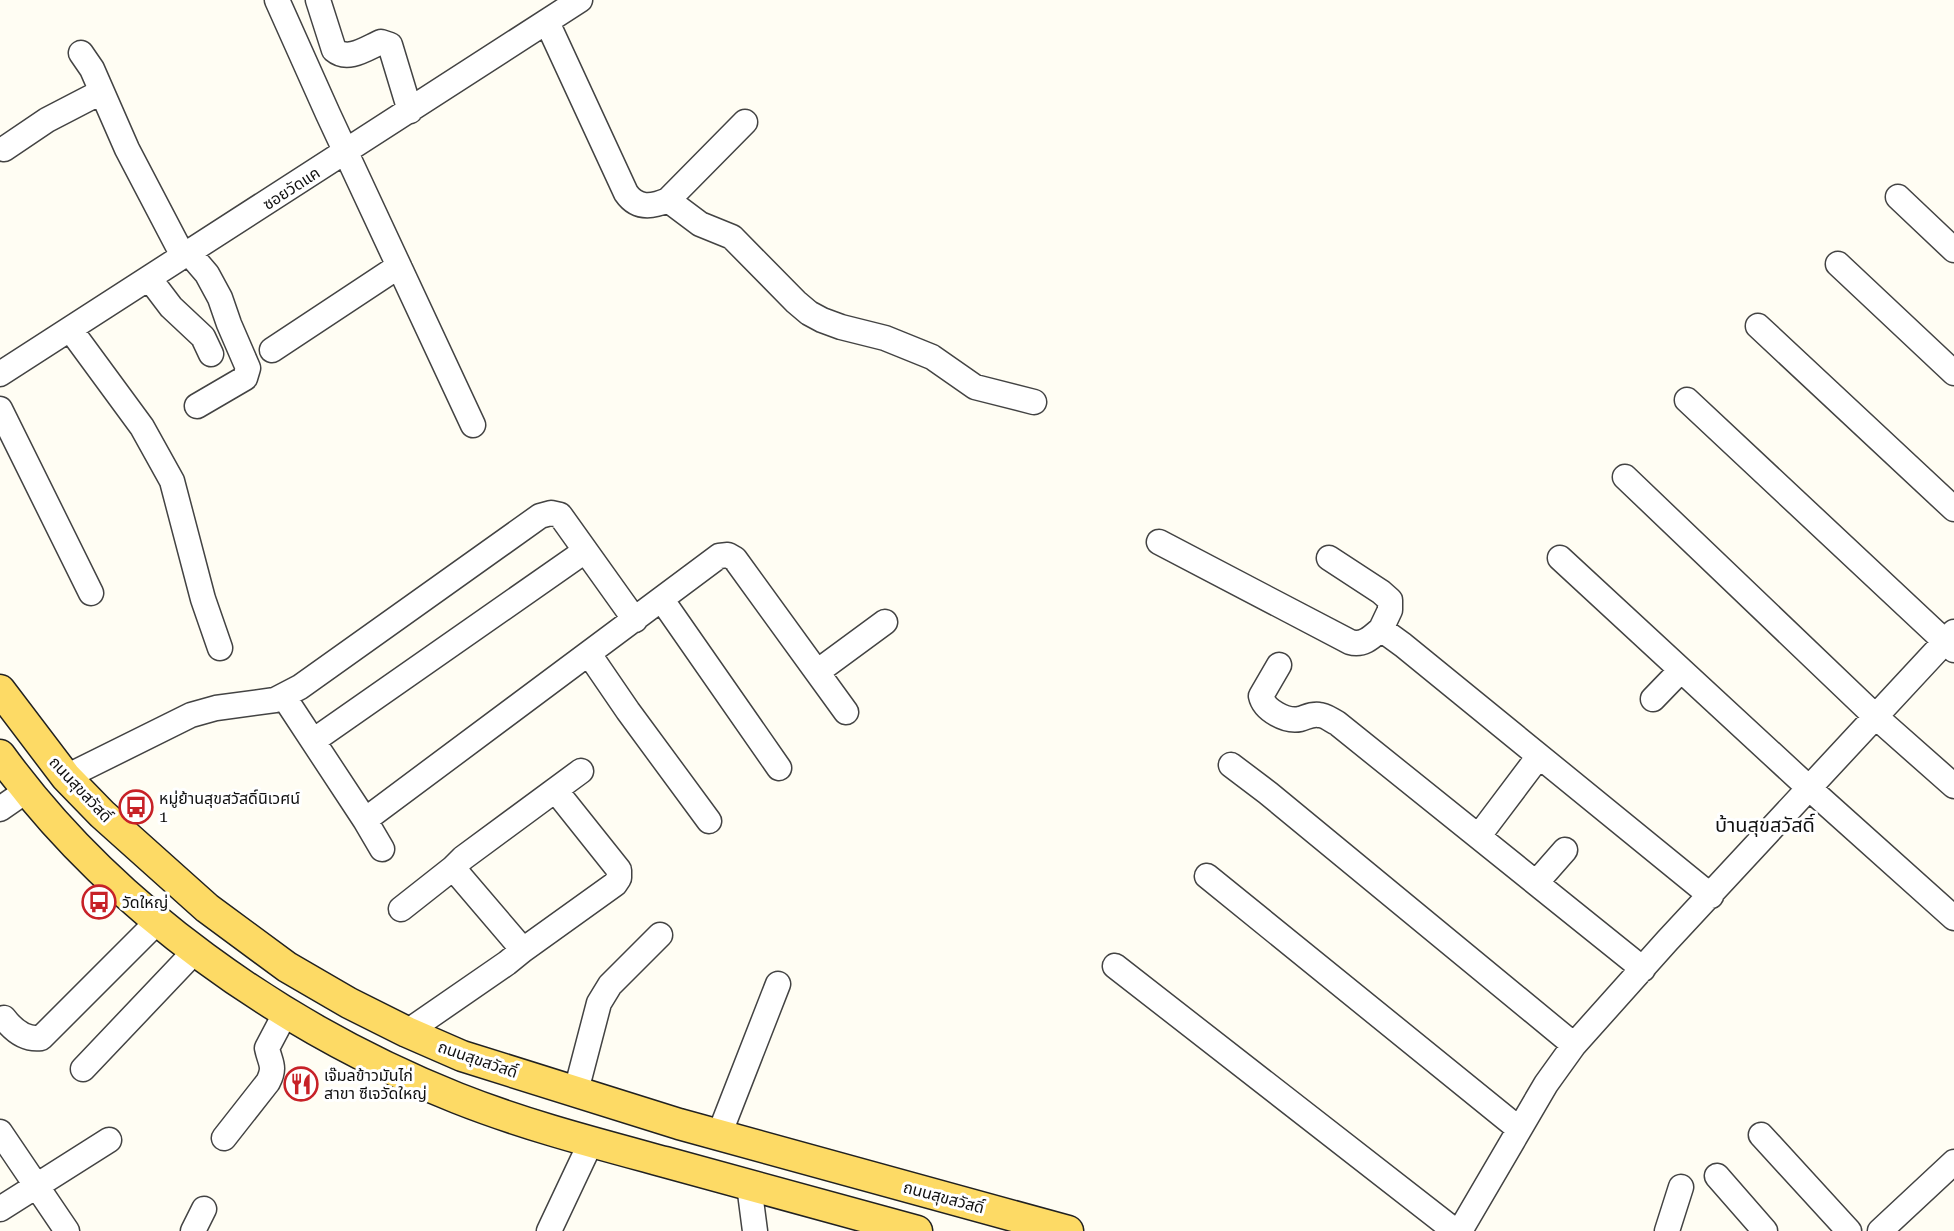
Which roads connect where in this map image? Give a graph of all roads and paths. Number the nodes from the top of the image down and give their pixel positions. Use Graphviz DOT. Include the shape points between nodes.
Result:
graph roads {
  1 [pos="277,0"];
  2 [pos="318,0"];
  3 [pos="576,1"];
  4 [pos="547,22"];
  5 [pos="81,52"];
  6 [pos="101,92"];
  7 [pos="410,111"];
  8 [pos="745,122"];
  9 [pos="4,149"];
  10 [pos="346,152"];
  11 [pos="1898,197"];
  12 [pos="668,200"];
  13 [pos="1954,250"];
  14 [pos="186,255"];
  15 [pos="1838,264"];
  16 [pos="399,266"];
  17 [pos="149,278"];
  18 [pos="1758,326"];
  19 [pos="70,329"];
  20 [pos="272,350"];
  21 [pos="211,354"];
  22 [pos="1954,373"];
  23 [pos="0,374"];
  24 [pos="1687,400"];
  25 [pos="1034,402"];
  26 [pos="197,406"];
  27 [pos="0,409"];
  28 [pos="473,425"];
  29 [pos="1625,477"];
  30 [pos="1954,509"];
  31 [pos="1159,542"];
  32 [pos="585,551"];
  33 [pos="1329,558"];
  34 [pos="1560,558"];
  35 [pos="91,593"];
  36 [pos="662,600"];
  37 [pos="635,620"];
  38 [pos="885,622"];
  39 [pos="1381,629"];
  40 [pos="1951,642"];
  41 [pos="220,648"];
  42 [pos="589,654"];
  43 [pos="1279,665"];
  44 [pos="1681,670"];
  45 [pos="817,672"];
  46 [pos="0,690"];
  47 [pos="284,697"];
  48 [pos="1653,699"];
  49 [pos="846,712"];
  50 [pos="1876,717"];
  51 [pos="313,741"];
  52 [pos="0,754"];
  53 [pos="1539,756"];
  54 [pos="1231,765"];
  55 [pos="779,768"];
  56 [pos="581,771"];
  57 [pos="66,777"];
  58 [pos="1954,786"];
  59 [pos="1810,789"];
  60 [pos="26,791"];
  61 [pos="556,791"];
  62 [pos="0,809"];
  63 [pos="365,820"];
  64 [pos="709,821"];
  65 [pos="1484,829"];
  66 [pos="382,849"];
  67 [pos="1564,850"];
  68 [pos="453,868"];
  69 [pos="1207,876"];
  70 [pos="1536,883"];
  71 [pos="1711,896"];
  72 [pos="401,909"];
  73 [pos="1954,918"];
  74 [pos="159,920"];
  75 [pos="660,935"];
  76 [pos="196,950"];
  77 [pos="523,950"];
  78 [pos="1115,966"];
  79 [pos="1643,969"];
  80 [pos="778,984"];
  81 [pos="286,1012"];
  82 [pos="3,1018"];
  83 [pos="407,1032"];
  84 [pos="1574,1045"];
  85 [pos="83,1069"];
  86 [pos="576,1092"];
  87 [pos="1519,1129"];
  88 [pos="0,1132"];
  89 [pos="719,1135"];
  90 [pos="1761,1135"];
  91 [pos="224,1138"];
  92 [pos="110,1140"];
  93 [pos="591,1142"];
  94 [pos="1954,1162"];
  95 [pos="1717,1176"];
  96 [pos="749,1185"];
  97 [pos="36,1186"];
  98 [pos="1681,1187"];
  99 [pos="0,1209"];
  100 [pos="204,1209"];
  101 [pos="857,1223"];
  102 [pos="67,1231"];
  103 [pos="193,1231"];
  104 [pos="549,1231"];
  105 [pos="755,1231"];
  106 [pos="917,1231"];
  107 [pos="1068,1231"];
  108 [pos="1455,1231"];
  109 [pos="1460,1231"];
  110 [pos="1667,1231"];
  111 [pos="1765,1231"];
  112 [pos="1849,1231"];
  113 [pos="1880,1231"];
  1 -- 10 [label="street"];
  2 -- 7 [label="street" via="339,55 356,53 381,42 390,45"];
  3 -- 4 [label="street, ซอยวัดแค"];
  4 -- 7 [label="street, ซอยวัดแค"];
  4 -- 12 [label="street" via="626,193 645,206"];
  5 -- 6 [label="street"];
  6 -- 9 [label="street" via="46,120"];
  6 -- 14 [label="street" via="145,186"];
  7 -- 10 [label="street, ซอยวัดแค"];
  8 -- 12 [label="street"];
  10 -- 14 [label="street, ซอยวัดแค"];
  10 -- 16 [label="street"];
  11 -- 13 [label="street"];
  12 -- 25 [label="street" via="700,224 732,237 816,317 932,357 975,387"];
  14 -- 17 [label="street, ซอยวัดแค"];
  14 -- 26 [label="street" via="207,274 248,368 245,378"];
  15 -- 22 [label="street"];
  16 -- 20 [label="street"];
  16 -- 28 [label="street"];
  17 -- 19 [label="street, ซอยวัดแค"];
  17 -- 21 [label="street" via="166,303 203,337"];
  18 -- 30 [label="street"];
  19 -- 23 [label="street, ซอยวัดแค"];
  19 -- 41 [label="street" via="142,427 172,481"];
  24 -- 40 [label="street"];
  27 -- 35 [label="street"];
  29 -- 50 [label="street"];
  31 -- 39 [label="street" via="1350,642 1363,643"];
  32 -- 37 [label="street"];
  32 -- 47 [label="street" via="560,515 540,516"];
  32 -- 51 [label="street"];
  33 -- 39 [label="street" via="1390,600"];
  34 -- 44 [label="street"];
  36 -- 37 [label="street"];
  36 -- 45 [label="street" via="720,556 735,558"];
  36 -- 55 [label="street"];
  37 -- 42 [label="street"];
  38 -- 45 [label="street"];
  39 -- 53 [label="street"];
  40 -- 50 [label="street"];
  42 -- 63 [label="street"];
  42 -- 64 [label="street"];
  43 -- 70 [label="street" via="1261,696 1267,707 1289,719 1317,714 1336,723"];
  44 -- 48 [label="street"];
  44 -- 59 [label="street"];
  45 -- 49 [label="street"];
  46 -- 57 [label="main road, ถนนสุขสวัสดิ์"];
  47 -- 51 [label="street"];
  47 -- 57 [label="street" via="191,715"];
  50 -- 58 [label="street"];
  50 -- 59 [label="street"];
  51 -- 63 [label="street"];
  52 -- 60 [label="main road"];
  53 -- 65 [label="street"];
  53 -- 71 [label="street"];
  54 -- 84 [label="street"];
  56 -- 61 [label="street"];
  57 -- 83 [label="main road, ถนนสุขสวัสดิ์" via="207,908 287,967"];
  59 -- 71 [label="street"];
  59 -- 73 [label="street"];
  60 -- 62 [label="street"];
  60 -- 74 [label="main road" via="106,875"];
  61 -- 68 [label="street"];
  61 -- 77 [label="street" via="619,870 619,878"];
  63 -- 66 [label="street"];
  67 -- 70 [label="street"];
  68 -- 72 [label="street"];
  68 -- 77 [label="street"];
  69 -- 87 [label="street"];
  70 -- 79 [label="street"];
  71 -- 79 [label="street"];
  74 -- 76 [label="main road"];
  74 -- 82 [label="street" via="41,1038 22,1035"];
  75 -- 86 [label="street" via="610,985 598,1003"];
  76 -- 81 [label="main road"];
  76 -- 85 [label="street"];
  77 -- 83 [label="street"];
  78 -- 108 [label="street"];
  79 -- 84 [label="street"];
  80 -- 89 [label="street"];
  81 -- 91 [label="street" via="267,1048 273,1073"];
  81 -- 93 [label="main road" via="397,1073 480,1107"];
  83 -- 86 [label="main road, ถนนสุขสวัสดิ์" via="462,1056"];
  84 -- 87 [label="street"];
  86 -- 89 [label="main road, ถนนสุขสวัสดิ์"];
  87 -- 109 [label="street"];
  88 -- 97 [label="street"];
  89 -- 107 [label="main road, ถนนสุขสวัสดิ์"];
  90 -- 112 [label="street"];
  92 -- 97 [label="street"];
  93 -- 96 [label="main road"];
  93 -- 104 [label="street"];
  94 -- 113 [label="street"];
  95 -- 111 [label="street"];
  96 -- 101 [label="main road"];
  96 -- 105 [label="street"];
  97 -- 99 [label="street"];
  97 -- 102 [label="street"];
  98 -- 110 [label="street"];
  100 -- 103 [label="street"];
  101 -- 106 [label="main road"];
}
